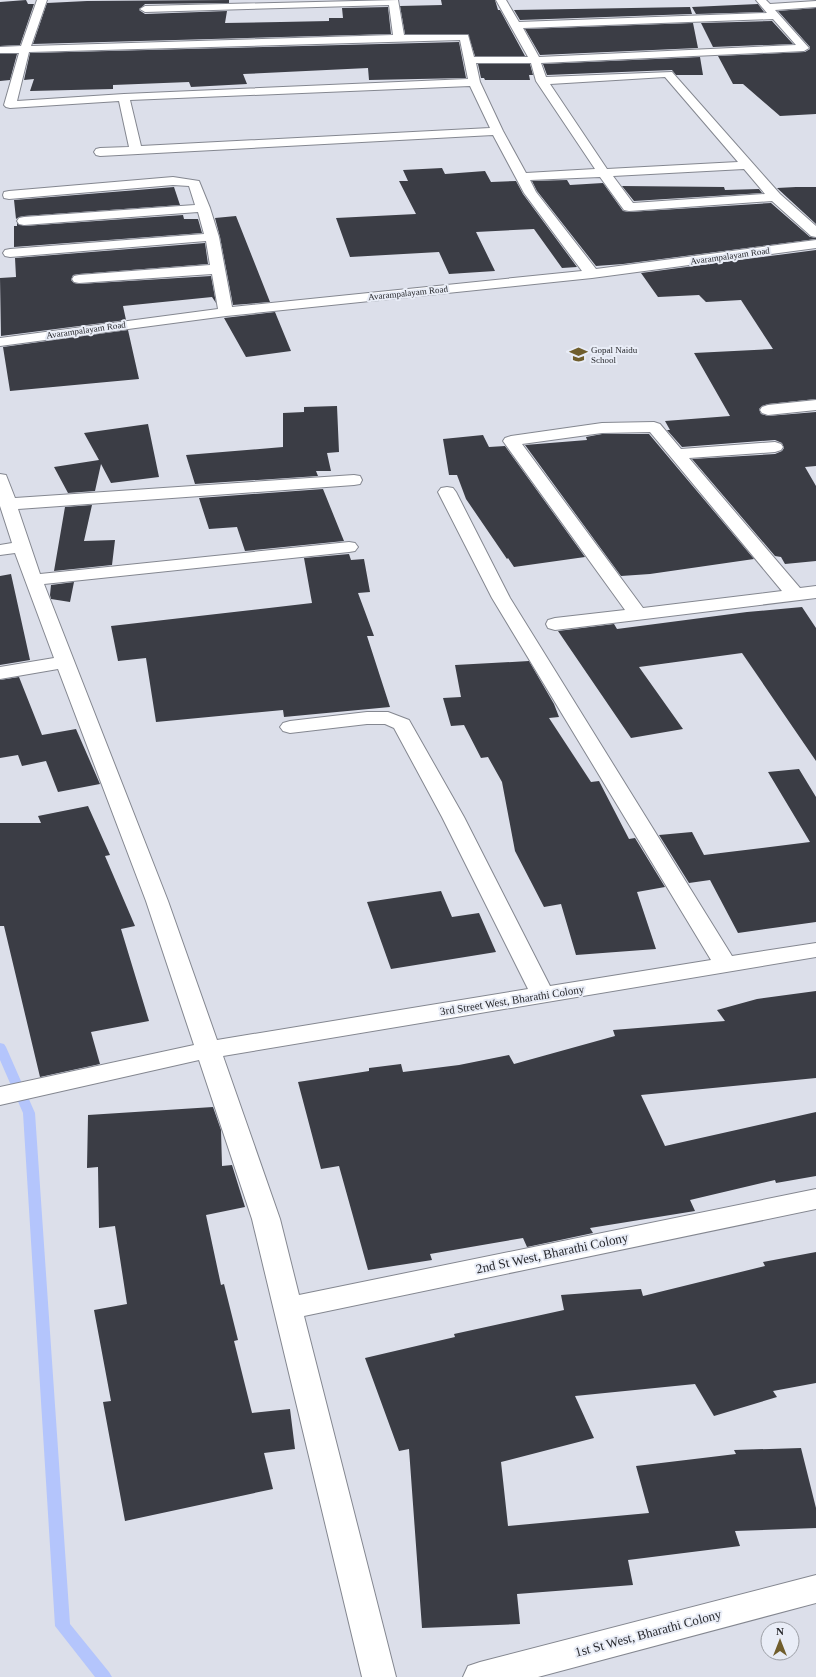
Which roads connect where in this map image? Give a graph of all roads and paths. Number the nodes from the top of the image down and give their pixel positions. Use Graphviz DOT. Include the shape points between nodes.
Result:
graph roads {
  1 [pos="42,0"];
  2 [pos="501,0"];
  3 [pos="245,3"];
  4 [pos="764,3"];
  5 [pos="816,4"];
  6 [pos="145,9"];
  7 [pos="776,16"];
  8 [pos="516,24"];
  9 [pos="399,38"];
  10 [pos="816,47"];
  11 [pos="804,48"];
  12 [pos="25,49"];
  13 [pos="0,50"];
  14 [pos="470,60"];
  15 [pos="535,60"];
  16 [pos="542,81"];
  17 [pos="474,82"];
  18 [pos="124,98"];
  19 [pos="5,105"];
  20 [pos="497,131"];
  21 [pos="136,150"];
  22 [pos="100,152"];
  23 [pos="747,165"];
  24 [pos="604,173"];
  25 [pos="522,177"];
  26 [pos="9,195"];
  27 [pos="775,197"];
  28 [pos="204,208"];
  29 [pos="24,221"];
  30 [pos="816,233"];
  31 [pos="212,237"];
  32 [pos="816,244"];
  33 [pos="10,253"];
  34 [pos="218,269"];
  35 [pos="592,274"];
  36 [pos="79,279"];
  37 [pos="226,312"];
  38 [pos="0,342"];
  39 [pos="816,405"];
  40 [pos="768,410"];
  41 [pos="775,447"];
  42 [pos="677,454"];
  43 [pos="0,479"];
  44 [pos="354,480"];
  45 [pos="447,492"];
  46 [pos="9,504"];
  47 [pos="349,547"];
  48 [pos="11,548"];
  49 [pos="33,580"];
  50 [pos="816,592"];
  51 [pos="795,594"];
  52 [pos="638,614"];
  53 [pos="554,624"];
  54 [pos="65,662"];
  55 [pos="0,673"];
  56 [pos="290,727"];
  57 [pos="816,950"];
  58 [pos="726,965"];
  59 [pos="543,995"];
  60 [pos="208,1050"];
  61 [pos="0,1096"];
  62 [pos="816,1199"];
  63 [pos="288,1308"];
  64 [pos="816,1589"];
  65 [pos="379,1677"];
  66 [pos="480,1677"];
  1 -- 12 [label="street"];
  2 -- 8 [label="street"];
  3 -- 6 [label="street"];
  3 -- 9 [label="street" via="394,2"];
  4 -- 5 [label="street"];
  4 -- 7 [label="street"];
  7 -- 8 [label="street"];
  7 -- 11 [label="street"];
  8 -- 15 [label="street"];
  9 -- 12 [label="street"];
  9 -- 14 [label="street" via="464,37"];
  10 -- 11 [label="street"];
  11 -- 15 [label="street"];
  12 -- 13 [label="street"];
  12 -- 19 [label="street"];
  14 -- 15 [label="street"];
  14 -- 17 [label="street"];
  15 -- 16 [label="street"];
  16 -- 23 [label="street" via="668,74"];
  16 -- 24 [label="street"];
  17 -- 18 [label="street"];
  17 -- 20 [label="street"];
  18 -- 19 [label="street"];
  18 -- 21 [label="street"];
  20 -- 21 [label="street"];
  20 -- 25 [label="street"];
  21 -- 22 [label="street"];
  23 -- 24 [label="street"];
  23 -- 27 [label="street"];
  24 -- 25 [label="street"];
  24 -- 27 [label="street" via="629,207"];
  25 -- 35 [label="street" via="530,193"];
  26 -- 28 [label="street" via="173,181 195,184"];
  27 -- 30 [label="street"];
  28 -- 29 [label="street"];
  28 -- 31 [label="street"];
  31 -- 33 [label="street"];
  31 -- 34 [label="street"];
  32 -- 35 [label="street, Avarampalayam Road"];
  34 -- 36 [label="street"];
  34 -- 37 [label="street"];
  35 -- 37 [label="street, Avarampalayam Road"];
  37 -- 38 [label="street, Avarampalayam Road"];
  39 -- 40 [label="street"];
  41 -- 42 [label="street"];
  42 -- 51 [label="street"];
  42 -- 52 [label="street" via="654,427 602,428 511,441"];
  43 -- 46 [label="street"];
  44 -- 46 [label="street"];
  45 -- 58 [label="street" via="501,598"];
  46 -- 48 [label="street"];
  47 -- 49 [label="street"];
  48 -- 49 [label="street"];
  49 -- 54 [label="street"];
  50 -- 51 [label="street"];
  51 -- 52 [label="street"];
  52 -- 53 [label="street"];
  54 -- 55 [label="street"];
  54 -- 60 [label="street" via="157,901"];
  56 -- 59 [label="street" via="367,718 388,718 402,724 453,817"];
  57 -- 58 [label="street, 3rd Street West, Bharathi Colony"];
  58 -- 59 [label="street, 3rd Street West, Bharathi Colony"];
  59 -- 60 [label="street, 3rd Street West, Bharathi Colony"];
  60 -- 61 [label="street, 3rd Street West, Bharathi Colony"];
  60 -- 63 [label="street" via="266,1219"];
  62 -- 63 [label="street, 2nd St West, Bharathi Colony"];
  63 -- 65 [label="street"];
  64 -- 66 [label="street, 1st St West, Bharathi Colony"];
}
